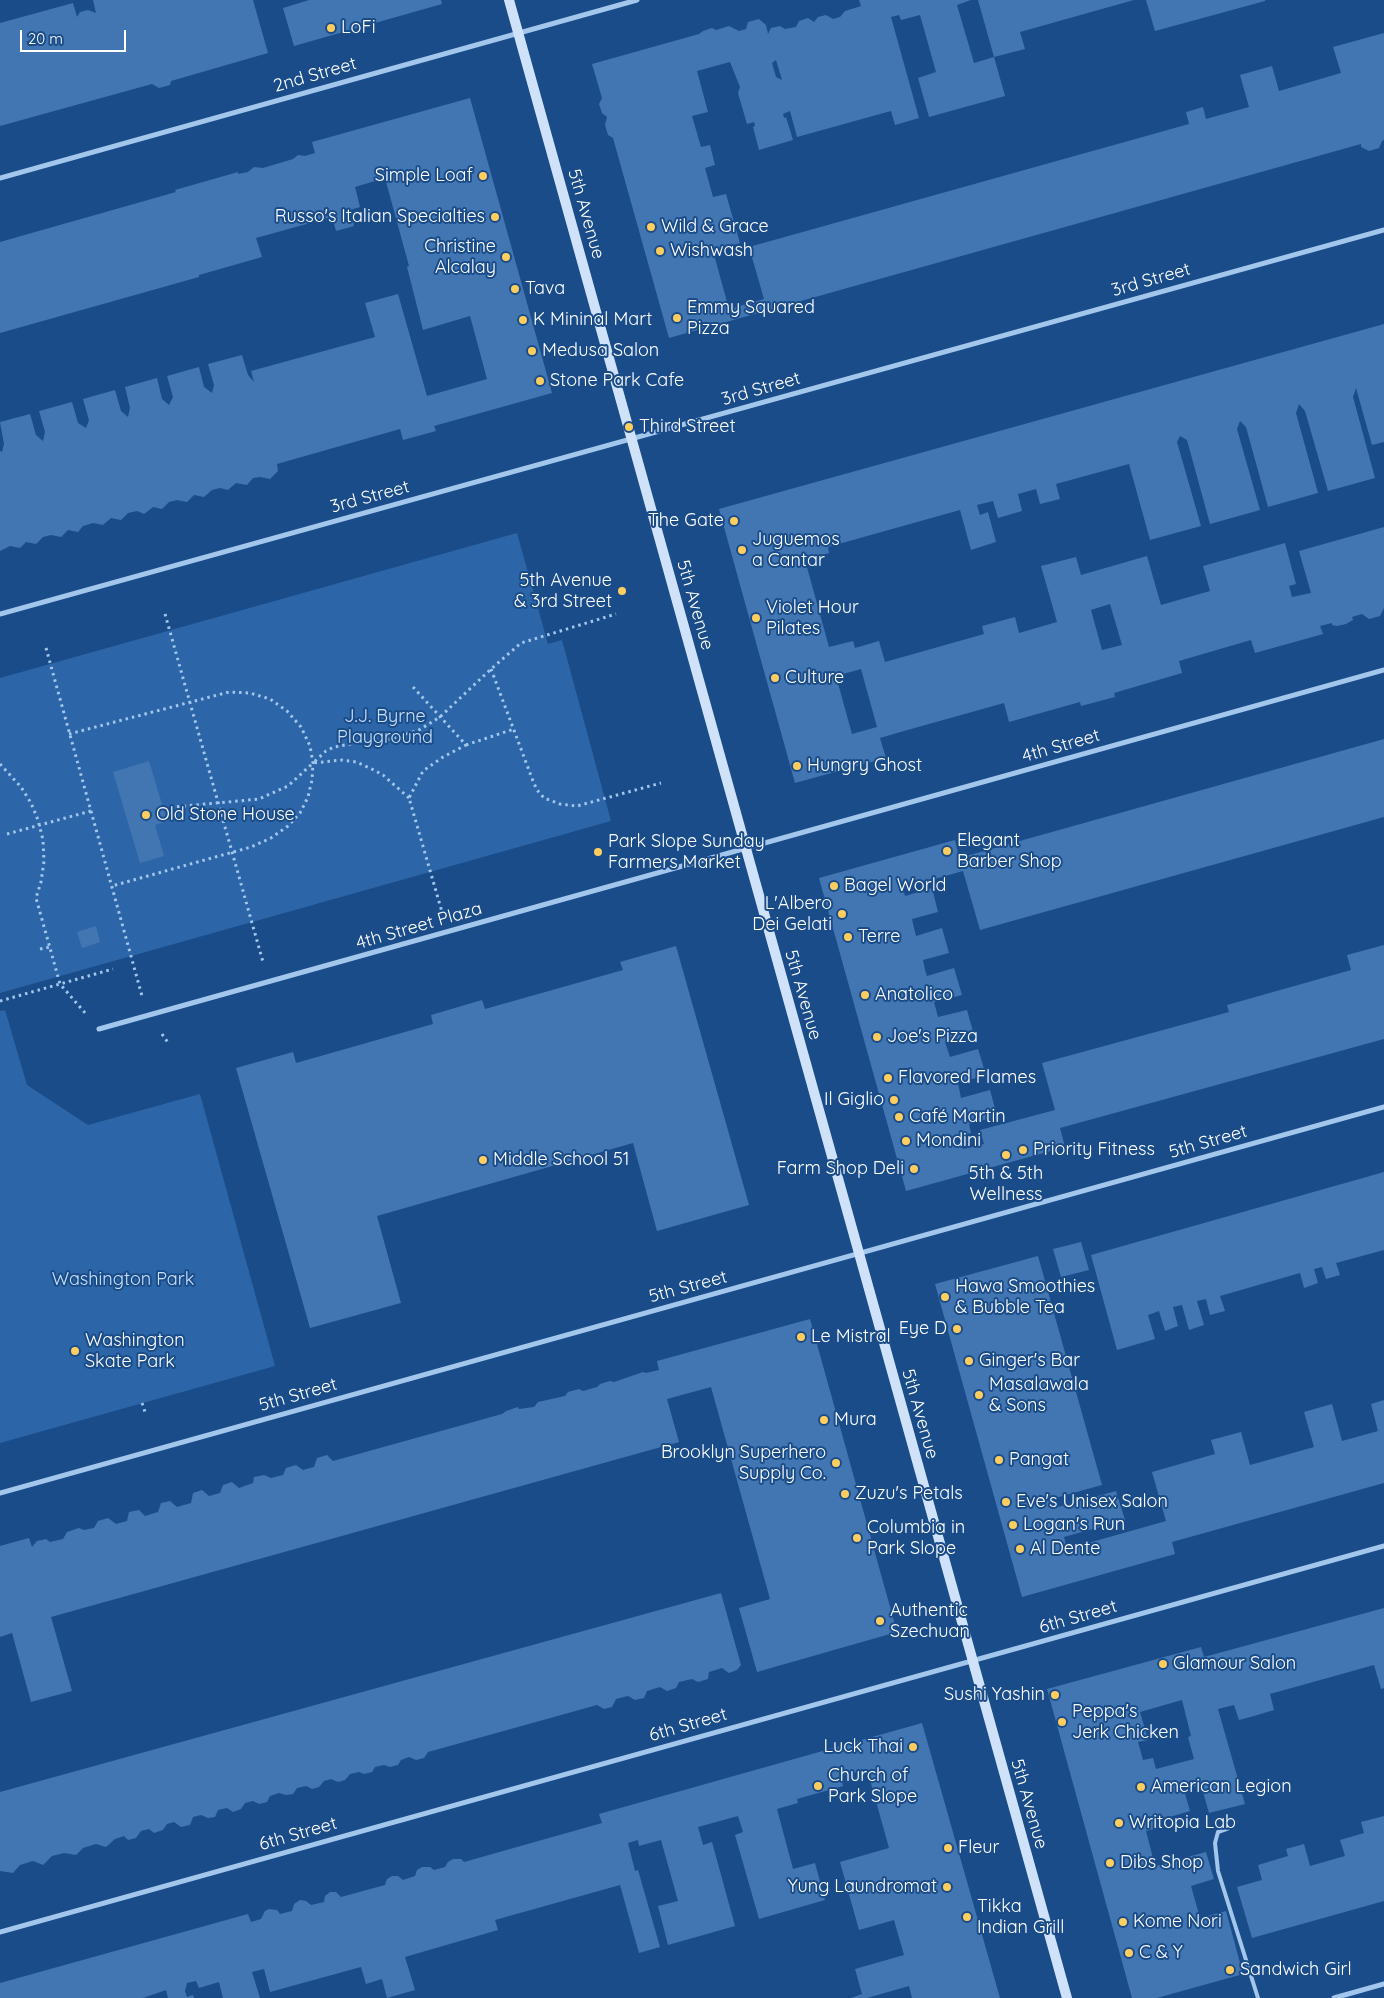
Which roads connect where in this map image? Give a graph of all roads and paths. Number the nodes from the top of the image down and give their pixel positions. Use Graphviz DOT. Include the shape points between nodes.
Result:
graph roads {
  1 [pos="509,0"];
  2 [pos="637,0"];
  3 [pos="518,33"];
  4 [pos="0,178"];
  5 [pos="1384,230"];
  6 [pos="632,440"];
  7 [pos="0,614"];
  8 [pos="165,614"];
  9 [pos="616,614"];
  10 [pos="46,648"];
  11 [pos="491,668"];
  12 [pos="1384,670"];
  13 [pos="413,687"];
  14 [pos="189,701"];
  15 [pos="440,717"];
  16 [pos="514,729"];
  17 [pos="69,734"];
  18 [pos="466,745"];
  19 [pos="313,763"];
  20 [pos="0,764"];
  21 [pos="661,783"];
  22 [pos="409,798"];
  23 [pos="218,804"];
  24 [pos="164,808"];
  25 [pos="91,811"];
  26 [pos="40,825"];
  27 [pos="7,834"];
  28 [pos="746,849"];
  29 [pos="232,852"];
  30 [pos="112,886"];
  31 [pos="448,932"];
  32 [pos="50,946"];
  33 [pos="40,949"];
  34 [pos="113,969"];
  35 [pos="268,982"];
  36 [pos="60,984"];
  37 [pos="0,1002"];
  38 [pos="148,1016"];
  39 [pos="99,1029"];
  40 [pos="169,1044"];
  41 [pos="1384,1107"];
  42 [pos="859,1253"];
  43 [pos="142,1403"];
  44 [pos="145,1412"];
  45 [pos="0,1493"];
  46 [pos="1384,1546"];
  47 [pos="972,1660"];
  48 [pos="1229,1828"];
  49 [pos="0,1932"];
  50 [pos="1384,1984"];
  51 [pos="1067,1998"];
  52 [pos="1258,1998"];
  53 [pos="1334,1998"];
  1 -- 3 [label="street, 5th Avenue"];
  2 -- 3 [label="street, 2nd Street"];
  3 -- 4 [label="street, 2nd Street"];
  3 -- 6 [label="street, 5th Avenue"];
  5 -- 6 [label="street, 3rd Street"];
  6 -- 7 [label="street, 3rd Street"];
  6 -- 28 [label="street, 5th Avenue"];
  8 -- 14 [label="path"];
  9 -- 11 [label="path" via="521,643"];
  10 -- 17 [label="path"];
  11 -- 15 [label="path"];
  11 -- 16 [label="path"];
  12 -- 28 [label="street, 4th Street"];
  13 -- 15 [label="path"];
  14 -- 17 [label="path"];
  14 -- 19 [label="path" via="229,692 250,693 270,699 301,727 310,746"];
  14 -- 23 [label="path"];
  15 -- 18 [label="path"];
  15 -- 19 [label="path" via="407,735 334,747"];
  16 -- 18 [label="path"];
  16 -- 21 [label="path" via="537,790 552,802 577,806"];
  17 -- 25 [label="path"];
  18 -- 22 [label="path" via="424,771"];
  19 -- 22 [label="path" via="356,762 383,776"];
  19 -- 23 [label="path" via="288,786 273,794"];
  19 -- 29 [label="path" via="308,797 300,813 271,838"];
  20 -- 26 [label="path" via="22,787"];
  22 -- 31 [label="path"];
  23 -- 24 [label="path"];
  23 -- 29 [label="path"];
  25 -- 26 [label="path"];
  25 -- 30 [label="path"];
  26 -- 27 [label="path"];
  26 -- 32 [label="path" via="44,861 36,898"];
  28 -- 31 [label="street, 4th Street Plaza"];
  28 -- 42 [label="street, 5th Avenue"];
  29 -- 30 [label="path"];
  29 -- 35 [label="path"];
  30 -- 38 [label="path"];
  31 -- 35 [label="street, 4th Street Plaza"];
  32 -- 33 [label="path"];
  32 -- 36 [label="path"];
  34 -- 36 [label="path"];
  35 -- 38 [label="street, 4th Street Plaza"];
  36 -- 37 [label="path"];
  36 -- 39 [label="path"];
  38 -- 39 [label="street, 4th Street Plaza"];
  38 -- 40 [label="path"];
  41 -- 42 [label="street, 5th Street"];
  42 -- 45 [label="street, 5th Street"];
  42 -- 47 [label="street, 5th Avenue"];
  43 -- 44 [label="path"];
  46 -- 47 [label="street, 6th Street"];
  47 -- 49 [label="street, 6th Street"];
  47 -- 51 [label="street, 5th Avenue"];
  48 -- 52 [label="lane" via="1218,1832 1215,1842 1218,1871"];
  50 -- 53 [label="street"];
}
